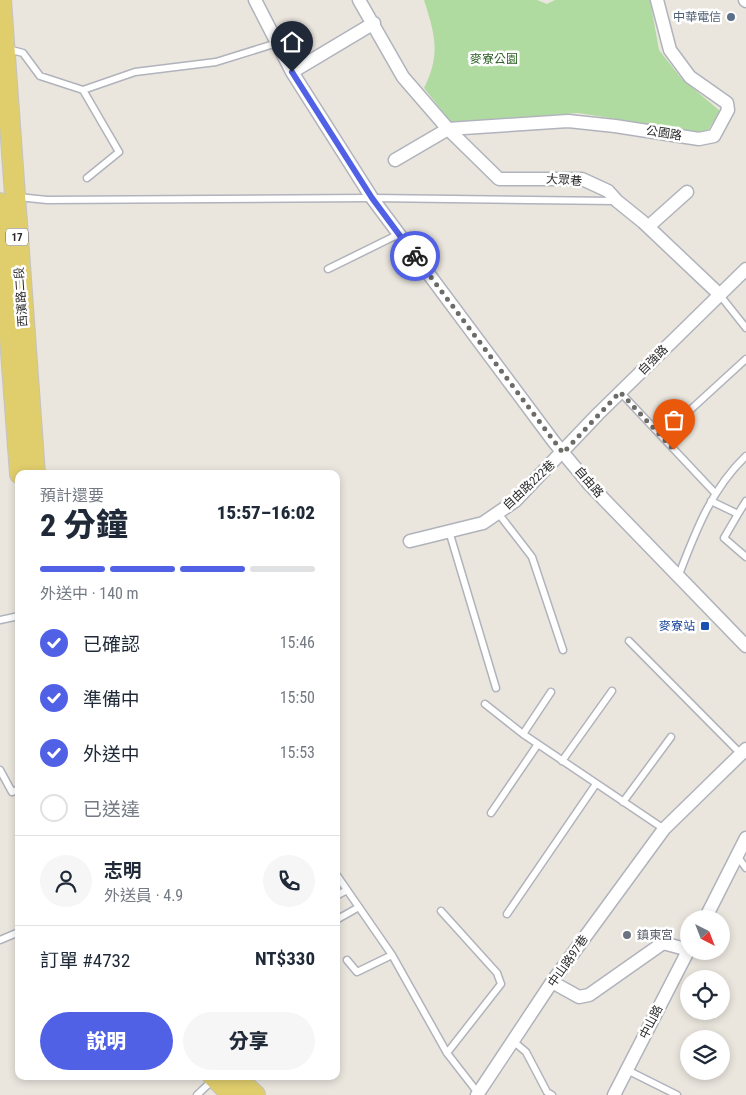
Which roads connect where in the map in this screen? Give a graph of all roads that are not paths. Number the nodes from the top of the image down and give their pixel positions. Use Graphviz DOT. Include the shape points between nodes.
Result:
graph roads {
  1 [pos="1,0"];
  2 [pos="255,0"];
  3 [pos="360,0"];
  4 [pos="657,0"];
  5 [pos="374,23"];
  6 [pos="277,43"];
  7 [pos="4,48"];
  8 [pos="292,72"];
  9 [pos="83,90"];
  10 [pos="448,129"];
  11 [pos="395,160"];
  12 [pos="87,178"];
  13 [pos="687,192"];
  14 [pos="5,198"];
  15 [pos="372,198"];
  16 [pos="617,201"];
  17 [pos="648,226"];
  18 [pos="399,234"];
  19 [pos="328,269"];
  20 [pos="746,269"];
  21 [pos="719,294"];
  22 [pos="746,328"];
  23 [pos="746,358"];
  24 [pos="620,392"];
  25 [pos="688,412"];
  26 [pos="563,453"];
  27 [pos="746,456"];
  28 [pos="20,470"];
  29 [pos="34,470"];
  30 [pos="715,493"];
  31 [pos="711,501"];
  32 [pos="746,501"];
  33 [pos="498,513"];
  34 [pos="738,514"];
  35 [pos="449,531"];
  36 [pos="410,541"];
  37 [pos="746,558"];
  38 [pos="678,576"];
  39 [pos="15,617"];
  40 [pos="0,620"];
  41 [pos="629,641"];
  42 [pos="746,646"];
  43 [pos="563,650"];
  44 [pos="496,688"];
  45 [pos="612,691"];
  46 [pos="551,692"];
  47 [pos="485,704"];
  48 [pos="523,734"];
  49 [pos="671,736"];
  50 [pos="538,744"];
  51 [pos="743,751"];
  52 [pos="562,761"];
  53 [pos="0,770"];
  54 [pos="596,784"];
  55 [pos="15,791"];
  56 [pos="623,802"];
  57 [pos="491,813"];
  58 [pos="664,829"];
  59 [pos="746,838"];
  60 [pos="737,856"];
  61 [pos="746,868"];
  62 [pos="340,880"];
  63 [pos="347,890"];
  64 [pos="340,894"];
  65 [pos="359,907"];
  66 [pos="709,910"];
  67 [pos="441,911"];
  68 [pos="507,914"];
  69 [pos="340,918"];
  70 [pos="15,934"];
  71 [pos="0,940"];
  72 [pos="680,948"];
  73 [pos="392,955"];
  74 [pos="347,960"];
  75 [pos="684,960"];
  76 [pos="552,982"];
  77 [pos="513,1041"];
  78 [pos="447,1053"];
  79 [pos="627,1070"];
  80 [pos="217,1080"];
  81 [pos="223,1080"];
  82 [pos="227,1080"];
  83 [pos="477,1094"];
  84 [pos="197,1095"];
  85 [pos="232,1095"];
  86 [pos="255,1095"];
  87 [pos="552,1095"];
  88 [pos="614,1095"];
  89 [pos="677,1095"];
  1 -- 7 [label="main road, 西濱路二段 / 17"];
  2 -- 6 [label="street, 自由路"];
  3 -- 5 [label="street"];
  4 -- 10 [label="street, 公園路" via="670,50 690,77 727,103 728,110 714,136 699,139 568,121"];
  5 -- 8 [label="street"];
  5 -- 10 [label="street" via="403,77"];
  6 -- 8 [label="street, 自由路"];
  6 -- 9 [label="lane" via="216,62 135,72"];
  7 -- 9 [label="lane" via="23,53 40,76"];
  7 -- 14 [label="main road, 西濱路二段 / 17"];
  8 -- 15 [label="street, 自由路"];
  9 -- 12 [label="lane" via="119,152"];
  10 -- 11 [label="street"];
  10 -- 16 [label="street, 大眾巷" via="499,179 582,179 608,191"];
  13 -- 17 [label="street"];
  14 -- 15 [label="lane"];
  14 -- 28 [label="main road, 西濱路二段 / 17"];
  14 -- 29 [label="main road, 西濱路二段 / 17"];
  15 -- 16 [label="lane"];
  15 -- 18 [label="street, 自由路"];
  16 -- 17 [label="street, 大眾巷"];
  17 -- 21 [label="street, 大眾巷"];
  18 -- 19 [label="lane"];
  18 -- 26 [label="street, 自由路"];
  20 -- 21 [label="street, 自強路"];
  21 -- 22 [label="lane"];
  21 -- 24 [label="street, 自強路"];
  23 -- 25 [label="lane"];
  24 -- 26 [label="street, 自強路"];
  24 -- 30 [label="lane"];
  26 -- 33 [label="street, 自由路222巷" via="515,501"];
  26 -- 38 [label="street, 自由路"];
  27 -- 30 [label="lane"];
  30 -- 31 [label="lane"];
  31 -- 34 [label="lane"];
  31 -- 38 [label="lane"];
  32 -- 34 [label="lane"];
  33 -- 35 [label="street, 自由路222巷" via="482,524"];
  33 -- 43 [label="lane" via="532,557"];
  34 -- 37 [label="lane" via="724,538"];
  35 -- 36 [label="street, 自由路222巷"];
  35 -- 44 [label="lane"];
  38 -- 42 [label="street, 自由路"];
  39 -- 40 [label="lane"];
  41 -- 51 [label="lane"];
  45 -- 52 [label="lane"];
  46 -- 48 [label="lane"];
  47 -- 48 [label="lane"];
  48 -- 50 [label="lane"];
  49 -- 56 [label="lane"];
  50 -- 52 [label="lane"];
  50 -- 57 [label="lane"];
  51 -- 58 [label="street, 中山路97巷"];
  52 -- 54 [label="lane"];
  53 -- 55 [label="lane" via="12,792"];
  54 -- 56 [label="lane"];
  54 -- 68 [label="lane"];
  56 -- 58 [label="lane"];
  58 -- 76 [label="street, 中山路97巷"];
  59 -- 60 [label="street"];
  60 -- 61 [label="lane"];
  60 -- 66 [label="street"];
  62 -- 63 [label="lane"];
  63 -- 64 [label="lane"];
  63 -- 65 [label="lane"];
  65 -- 69 [label="lane"];
  65 -- 73 [label="lane"];
  67 -- 78 [label="lane" via="497,973 501,984"];
  70 -- 71 [label="lane"];
  72 -- 76 [label="street" via="663,943 589,995 579,997"];
  73 -- 74 [label="lane" via="357,972"];
  73 -- 78 [label="lane"];
  75 -- 79 [label="street, 中山路"];
  76 -- 77 [label="street, 中山路97巷"];
  77 -- 83 [label="street, 中山路97巷"];
  77 -- 87 [label="lane" via="526,1052 547,1092"];
  78 -- 83 [label="lane"];
  79 -- 88 [label="street, 中山路"];
  79 -- 89 [label="lane"];
  80 -- 84 [label="lane"];
  81 -- 85 [label="main road"];
  82 -- 86 [label="main road"];
}
